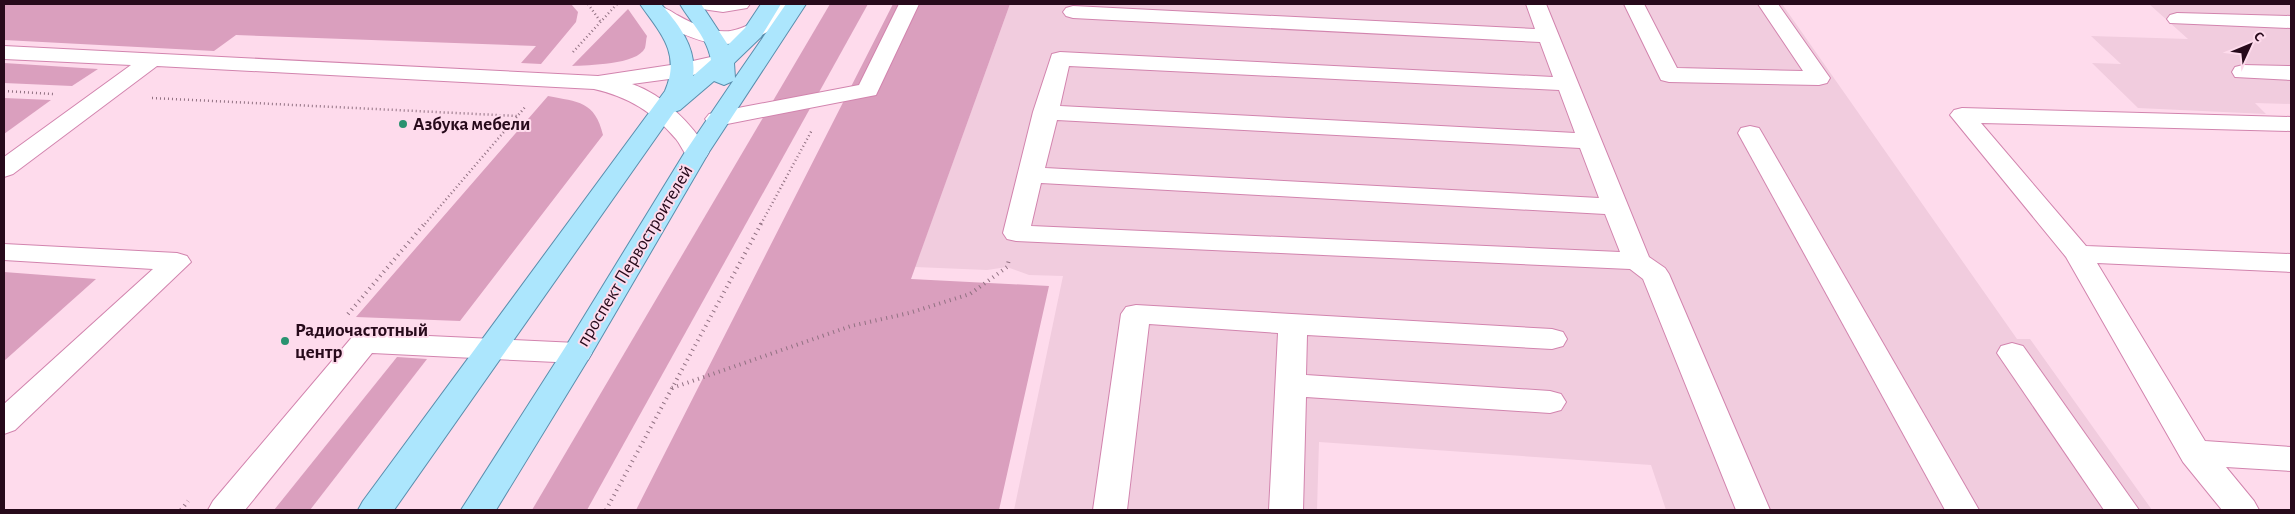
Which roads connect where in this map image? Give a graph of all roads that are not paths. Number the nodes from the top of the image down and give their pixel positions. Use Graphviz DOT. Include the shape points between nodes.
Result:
graph roads {
  1 [pos="690,4"];
  2 [pos="702,4"];
  3 [pos="740,4"];
  4 [pos="772,4"];
  5 [pos="794,4"];
  6 [pos="910,4"];
  7 [pos="1536,4"];
  8 [pos="1634,4"];
  9 [pos="1768,4"];
  10 [pos="653,8"];
  11 [pos="1072,12"];
  12 [pos="2177,19"];
  13 [pos="2291,22"];
  14 [pos="753,32"];
  15 [pos="1548,36"];
  16 [pos="714,38"];
  17 [pos="4,52"];
  18 [pos="153,59"];
  19 [pos="724,61"];
  20 [pos="684,70"];
  21 [pos="2243,72"];
  22 [pos="2291,73"];
  23 [pos="594,82"];
  24 [pos="1567,84"];
  25 [pos="1045,112"];
  26 [pos="662,114"];
  27 [pos="718,120"];
  28 [pos="2291,124"];
  29 [pos="1750,133"];
  30 [pos="1590,141"];
  31 [pos="697,152"];
  32 [pos="4,168"];
  33 [pos="1030,175"];
  34 [pos="1616,207"];
  35 [pos="4,252"];
  36 [pos="2078,254"];
  37 [pos="1637,261"];
  38 [pos="2291,263"];
  39 [pos="1293,324"];
  40 [pos="1552,339"];
  41 [pos="489,350"];
  42 [pos="577,353"];
  43 [pos="2012,353"];
  44 [pos="1291,384"];
  45 [pos="1550,402"];
  46 [pos="4,422"];
  47 [pos="2195,453"];
  48 [pos="2291,459"];
  49 [pos="225,510"];
  50 [pos="375,510"];
  51 [pos="478,510"];
  52 [pos="1110,510"];
  53 [pos="1286,510"];
  54 [pos="1753,510"];
  55 [pos="1962,510"];
  56 [pos="2122,510"];
  57 [pos="2242,510"];
  1 -- 16 [label="main road"];
  2 -- 3 [label="street"];
  4 -- 14 [label="main road"];
  5 -- 14 [label="street"];
  5 -- 27 [label="main road, проспект Первостроителей"];
  6 -- 27 [label="street" via="868,90"];
  7 -- 15 [label="street"];
  8 -- 9 [label="street" via="1669,75 1819,78"];
  10 -- 16 [label="street" via="683,27"];
  10 -- 20 [label="main road" via="678,42"];
  11 -- 15 [label="street"];
  12 -- 13 [label="street"];
  14 -- 16 [label="street"];
  14 -- 19 [label="main road"];
  15 -- 24 [label="street"];
  16 -- 19 [label="main road"];
  17 -- 18 [label="street"];
  18 -- 23 [label="street"];
  18 -- 32 [label="street"];
  19 -- 20 [label="street"];
  19 -- 26 [label="main road"];
  19 -- 27 [label="main road"];
  20 -- 23 [label="street"];
  20 -- 26 [label="main road" via="682,82"];
  21 -- 22 [label="street"];
  23 -- 26 [label="street" via="631,92"];
  24 -- 25 [label="street" via="1060,59"];
  24 -- 30 [label="street"];
  25 -- 30 [label="street"];
  25 -- 33 [label="street"];
  26 -- 31 [label="street" via="684,132"];
  26 -- 41 [label="main road"];
  27 -- 31 [label="main road, проспект Первостроителей"];
  28 -- 36 [label="street" via="1962,115"];
  29 -- 55 [label="street"];
  30 -- 34 [label="street"];
  31 -- 42 [label="main road, проспект Первостроителей"];
  33 -- 34 [label="street"];
  33 -- 37 [label="street" via="1016,232"];
  34 -- 37 [label="street"];
  35 -- 46 [label="street" via="177,262"];
  36 -- 38 [label="street"];
  36 -- 47 [label="street"];
  37 -- 54 [label="street" via="1655,274"];
  39 -- 40 [label="street"];
  39 -- 44 [label="street"];
  39 -- 52 [label="street" via="1136,314"];
  41 -- 42 [label="street"];
  41 -- 49 [label="street" via="364,343"];
  41 -- 50 [label="main road"];
  42 -- 51 [label="main road, проспект Первостроителей"];
  43 -- 56 [label="street"];
  44 -- 45 [label="street"];
  44 -- 53 [label="street"];
  47 -- 48 [label="street"];
  47 -- 57 [label="street"];
}
